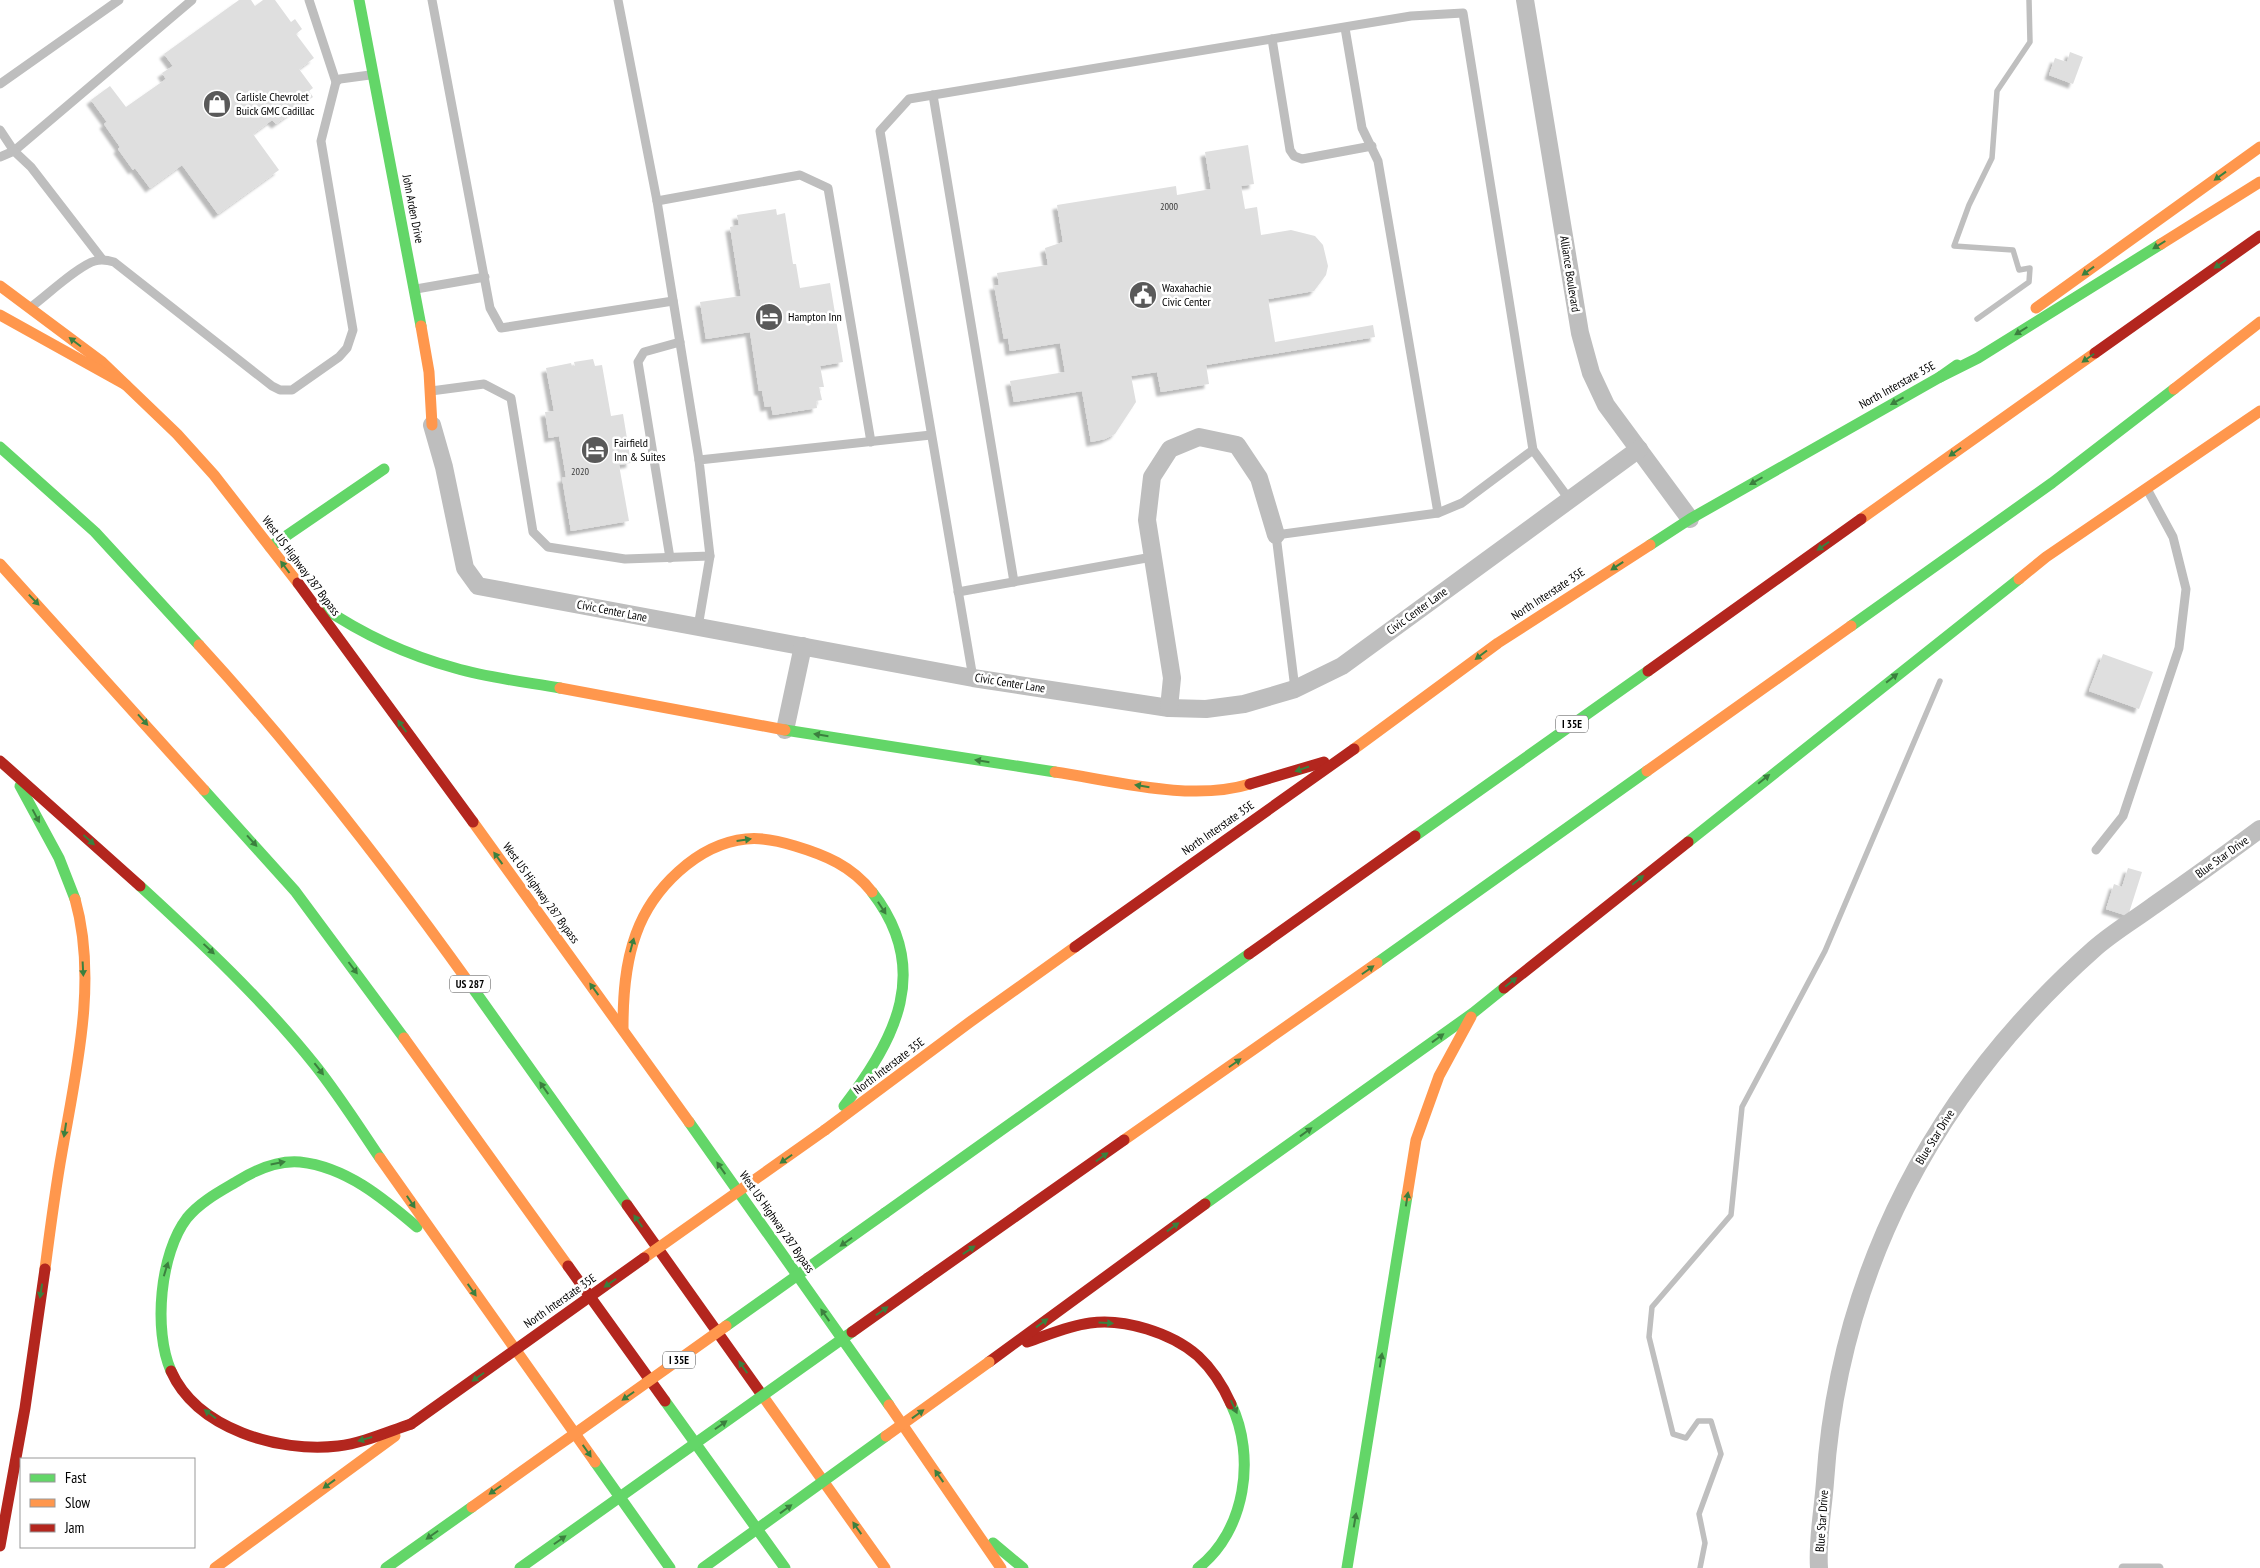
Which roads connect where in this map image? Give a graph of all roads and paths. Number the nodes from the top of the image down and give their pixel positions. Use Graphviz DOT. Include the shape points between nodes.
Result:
graph roads {
  1 [pos="119,0"];
  2 [pos="192,0"];
  3 [pos="309,0"];
  4 [pos="359,0"];
  5 [pos="432,0"];
  6 [pos="618,0"];
  7 [pos="1525,0"];
  8 [pos="1345,28"];
  9 [pos="1272,39"];
  10 [pos="373,75"];
  11 [pos="336,82"];
  12 [pos="0,84"];
  13 [pos="933,95"];
  14 [pos="0,130"];
  15 [pos="1372,146"];
  16 [pos="2260,147"];
  17 [pos="14,151"];
  18 [pos="0,157"];
  19 [pos="2260,182"];
  20 [pos="657,201"];
  21 [pos="2260,236"];
  22 [pos="102,259"];
  23 [pos="485,277"];
  24 [pos="0,286"];
  25 [pos="414,289"];
  26 [pos="673,301"];
  27 [pos="30,308"];
  28 [pos="0,314"];
  29 [pos="2260,322"];
  30 [pos="680,342"];
  31 [pos="1940,377"];
  32 [pos="126,385"];
  33 [pos="431,391"];
  34 [pos="2260,411"];
  35 [pos="432,425"];
  36 [pos="931,435"];
  37 [pos="871,442"];
  38 [pos="0,447"];
  39 [pos="1639,449"];
  40 [pos="1533,450"];
  41 [pos="699,460"];
  42 [pos="384,469"];
  43 [pos="2146,487"];
  44 [pos="1569,499"];
  45 [pos="1438,513"];
  46 [pos="1690,519"];
  47 [pos="1276,535"];
  48 [pos="270,547"];
  49 [pos="710,556"];
  50 [pos="1152,557"];
  51 [pos="670,558"];
  52 [pos="0,564"];
  53 [pos="1014,582"];
  54 [pos="958,592"];
  55 [pos="306,594"];
  56 [pos="698,627"];
  57 [pos="803,646"];
  58 [pos="973,678"];
  59 [pos="1295,689"];
  60 [pos="1170,708"];
  61 [pos="786,730"];
  62 [pos="1348,754"];
  63 [pos="0,761"];
  64 [pos="13,773"];
  65 [pos="2260,829"];
  66 [pos="2096,850"];
  67 [pos="1473,1013"];
  68 [pos="623,1028"];
  69 [pos="825,1130"];
  70 [pos="444,1250"];
  71 [pos="1008,1349"];
  72 [pos="411,1424"];
  73 [pos="967,1516"];
  74 [pos="0,1546"];
  75 [pos="215,1568"];
  76 [pos="386,1568"];
  77 [pos="520,1568"];
  78 [pos="670,1568"];
  79 [pos="704,1568"];
  80 [pos="785,1568"];
  81 [pos="885,1568"];
  82 [pos="1001,1568"];
  83 [pos="1022,1568"];
  84 [pos="1198,1568"];
  85 [pos="1347,1568"];
  86 [pos="1820,1568"];
  87 [pos="2123,1568"];
  88 [pos="2159,1568"];
  1 -- 12 [label="lane"];
  2 -- 17 [label="lane"];
  3 -- 11 [label="lane"];
  4 -- 10 [label="main road, John Arden Drive"];
  5 -- 23 [label="lane"];
  6 -- 20 [label="lane"];
  7 -- 39 [label="street, Alliance Boulevard" via="1580,333 1606,405"];
  8 -- 9 [label="lane"];
  8 -- 15 [label="lane" via="1362,128"];
  8 -- 40 [label="lane" via="1410,16 1463,13"];
  9 -- 13 [label="lane"];
  9 -- 15 [label="lane" via="1290,150 1294,156 1302,159"];
  10 -- 11 [label="lane"];
  10 -- 25 [label="main road, John Arden Drive"];
  11 -- 22 [label="lane" via="322,141 353,330 339,357 292,390 280,390 114,262"];
  13 -- 36 [label="lane" via="910,99 880,131"];
  13 -- 53 [label="lane"];
  14 -- 17 [label="lane"];
  15 -- 45 [label="lane" via="1378,161 1393,241"];
  16 -- 31 [label="main road, North Interstate 35E, one-way"];
  17 -- 18 [label="lane"];
  17 -- 22 [label="lane"];
  19 -- 31 [label="main road, one-way" via="1978,358"];
  20 -- 26 [label="lane"];
  20 -- 37 [label="lane" via="800,175 828,188"];
  21 -- 76 [label="main road, I 35E, one-way, bridge"];
  22 -- 27 [label="lane" via="89,263"];
  23 -- 25 [label="lane"];
  23 -- 26 [label="lane" via="490,308 501,328"];
  24 -- 27 [label="main road, West US Highway 287 Bypass"];
  25 -- 33 [label="main road, John Arden Drive"];
  26 -- 30 [label="lane"];
  32 -- 27 [label="main road, West US Highway 287 Bypass, one-way" via="102,362"];
  28 -- 32 [label="main road"];
  77 -- 29 [label="main road, one-way, bridge" via="2044,488"];
  30 -- 41 [label="lane"];
  30 -- 51 [label="lane" via="644,352 638,362"];
  31 -- 46 [label="main road, North Interstate 35E, one-way"];
  32 -- 48 [label="main road, West US Highway 287 Bypass" via="214,475"];
  33 -- 35 [label="main road, John Arden Drive"];
  33 -- 51 [label="lane" via="484,384 511,398 533,532 548,547 625,560"];
  34 -- 43 [label="main road"];
  35 -- 56 [label="street, Civic Center Lane" via="465,568 478,586"];
  36 -- 37 [label="lane"];
  36 -- 54 [label="lane"];
  37 -- 41 [label="lane"];
  81 -- 38 [label="main road, US 287, one-way" via="431,929 306,766 246,696 94,532"];
  39 -- 44 [label="street, Civic Center Lane"];
  39 -- 46 [label="street, Alliance Boulevard"];
  40 -- 44 [label="lane"];
  40 -- 45 [label="lane" via="1462,503"];
  41 -- 49 [label="lane"];
  42 -- 48 [label="main road"];
  43 -- 66 [label="lane" via="2173,537 2186,589 2179,648 2123,816"];
  67 -- 43 [label="main road, one-way" via="2038,563"];
  44 -- 59 [label="street, Civic Center Lane" via="1342,666"];
  45 -- 47 [label="lane"];
  46 -- 62 [label="main road, North Interstate 35E, one-way" via="1498,643"];
  47 -- 50 [label="street" via="1259,478 1237,445 1199,437 1170,449 1152,477 1147,520"];
  47 -- 59 [label="lane"];
  55 -- 48 [label="main road, West US Highway 287 Bypass, one-way"];
  49 -- 51 [label="lane"];
  49 -- 56 [label="lane"];
  50 -- 53 [label="lane"];
  50 -- 60 [label="street" via="1172,678"];
  52 -- 80 [label="main road, one-way" via="296,892"];
  53 -- 54 [label="lane"];
  54 -- 58 [label="lane"];
  55 -- 61 [label="main road" via="340,620 380,642 457,670"];
  68 -- 55 [label="main road, West US Highway 287 Bypass, one-way"];
  56 -- 57 [label="street, Civic Center Lane"];
  57 -- 58 [label="street, Civic Center Lane"];
  57 -- 61 [label="street"];
  58 -- 60 [label="street, Civic Center Lane"];
  59 -- 60 [label="street, Civic Center Lane" via="1244,704 1206,709"];
  62 -- 61 [label="main road, one-way" via="1244,786 1211,790 1163,789"];
  62 -- 69 [label="main road, North Interstate 35E" via="978,1016"];
  63 -- 64 [label="main road"];
  64 -- 70 [label="main road, one-way" via="213,953 276,1018 335,1091"];
  64 -- 74 [label="main road, one-way" via="63,867 76,902 84,987 78,1051 28,1387"];
  65 -- 86 [label="street, Blue Star Drive" via="2096,948 2038,1003 1963,1091 1916,1166 1874,1254 1842,1359 1828,1434"];
  71 -- 67 [label="main road, one-way"];
  85 -- 67 [label="main road, one-way" via="1416,1140 1440,1076"];
  68 -- 69 [label="main road, one-way" via="624,982 637,928 657,894 683,868 711,849 748,839 787,843 838,862 868,888 890,920 902,955 903,992 876,1064"];
  73 -- 68 [label="main road, West US Highway 287 Bypass, one-way"];
  69 -- 72 [label="main road, North Interstate 35E, one-way, bridge"];
  72 -- 70 [label="main road, one-way" via="338,1446 265,1440 228,1426 186,1395 168,1361 160,1327 164,1273 178,1235 188,1217 202,1204 244,1176 269,1165 286,1162 312,1164 356,1180 380,1194"];
  70 -- 78 [label="main road, one-way"];
  79 -- 71 [label="main road, one-way, bridge"];
  71 -- 84 [label="main road, one-way" via="1085,1324 1115,1323 1170,1339 1191,1350 1207,1366 1234,1406 1246,1452 1244,1482 1231,1525 1220,1544"];
  72 -- 75 [label="main road, North Interstate 35E, one-way"];
  73 -- 82 [label="main road, West US Highway 287 Bypass"];
  73 -- 83 [label="main road" via="997,1548"];
  87 -- 88 [label="lane"];
}
